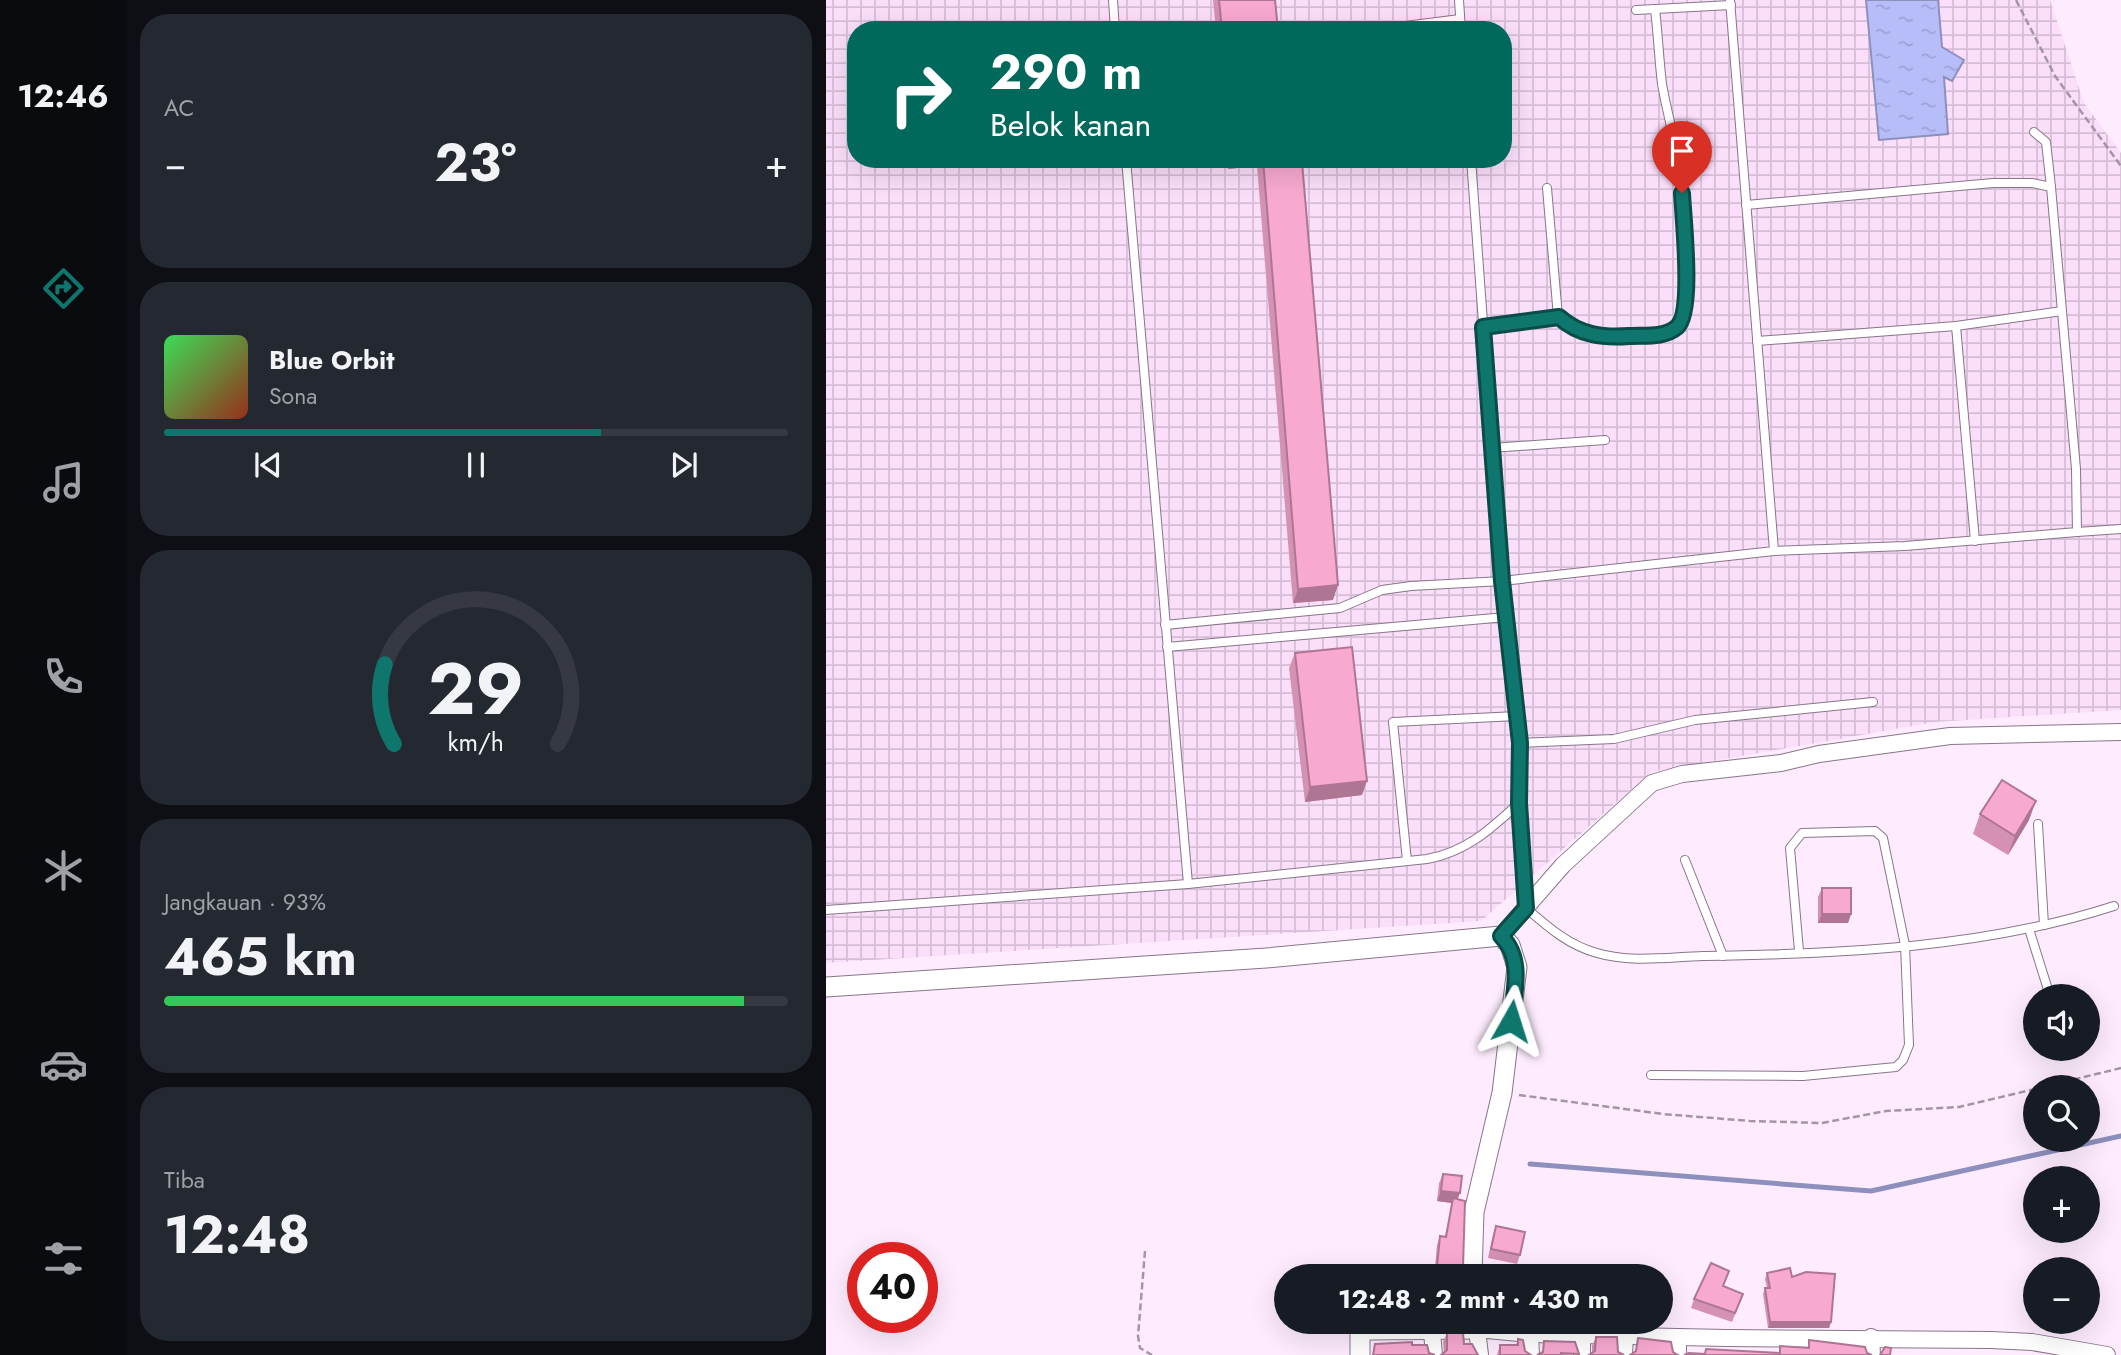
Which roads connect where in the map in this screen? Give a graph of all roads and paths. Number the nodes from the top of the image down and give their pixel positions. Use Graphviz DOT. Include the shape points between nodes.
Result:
graph roads {
  1 [pos="1113,0"];
  2 [pos="1459,0"];
  3 [pos="2016,0"];
  4 [pos="1730,3"];
  5 [pos="1682,4"];
  6 [pos="1655,9"];
  7 [pos="1636,10"];
  8 [pos="1460,19"];
  9 [pos="1114,21"];
  10 [pos="1444,21"];
  11 [pos="2034,132"];
  12 [pos="2121,166"];
  13 [pos="1127,168"];
  14 [pos="1472,168"];
  15 [pos="2051,187"];
  16 [pos="1547,188"];
  17 [pos="1746,205"];
  18 [pos="2062,311"];
  19 [pos="1559,317"];
  20 [pos="1956,326"];
  21 [pos="1483,327"];
  22 [pos="1757,341"];
  23 [pos="1605,440"];
  24 [pos="1492,448"];
  25 [pos="2121,530"];
  26 [pos="2077,532"];
  27 [pos="1975,541"];
  28 [pos="1774,551"];
  29 [pos="1502,581"];
  30 [pos="1506,617"];
  31 [pos="1165,625"];
  32 [pos="1167,647"];
  33 [pos="1873,702"];
  34 [pos="1517,716"];
  35 [pos="2121,732"];
  36 [pos="1520,743"];
  37 [pos="1519,803"];
  38 [pos="2038,824"];
  39 [pos="1685,860"];
  40 [pos="1407,862"];
  41 [pos="1188,884"];
  42 [pos="2114,906"];
  43 [pos="1526,908"];
  44 [pos="826,911"];
  45 [pos="2044,925"];
  46 [pos="2029,929"];
  47 [pos="1501,936"];
  48 [pos="1905,946"];
  49 [pos="1798,951"];
  50 [pos="1723,956"];
  51 [pos="2046,984"];
  52 [pos="826,987"];
  53 [pos="2121,1068"];
  54 [pos="1651,1075"];
  55 [pos="2092,1075"];
  56 [pos="2023,1092"];
  57 [pos="1499,1102"];
  58 [pos="1145,1251"];
  59 [pos="1472,1264"];
  60 [pos="1361,1334"];
  61 [pos="1432,1334"];
  62 [pos="1478,1334"];
  63 [pos="1530,1334"];
  64 [pos="1582,1334"];
  65 [pos="1604,1334"];
  66 [pos="1625,1335"];
  67 [pos="1678,1337"];
  68 [pos="1871,1337"];
  69 [pos="1727,1338"];
  70 [pos="1774,1338"];
  71 [pos="1818,1347"];
  72 [pos="1152,1355"];
  73 [pos="1360,1355"];
  74 [pos="1434,1355"];
  75 [pos="1480,1355"];
  76 [pos="1531,1355"];
  77 [pos="1582,1355"];
  78 [pos="1624,1355"];
  79 [pos="1678,1355"];
  80 [pos="1727,1355"];
  81 [pos="1774,1355"];
  82 [pos="1872,1355"];
  83 [pos="2107,1355"];
  1 -- 9 [label="lane"];
  2 -- 8 [label="lane"];
  3 -- 12 [label="path" via="2055,76"];
  4 -- 5 [label="lane"];
  4 -- 17 [label="lane"];
  5 -- 6 [label="lane"];
  6 -- 7 [label="lane"];
  6 -- 19 [label="lane" via="1663,86 1680,173 1684,314 1678,326 1664,334 1619,337 1587,334"];
  8 -- 10 [label="lane"];
  11 -- 15 [label="lane" via="2046,142"];
  13 -- 31 [label="lane"];
  14 -- 21 [label="lane"];
  15 -- 17 [label="lane" via="1993,183"];
  15 -- 18 [label="lane"];
  16 -- 19 [label="lane"];
  17 -- 22 [label="lane"];
  18 -- 20 [label="lane"];
  18 -- 26 [label="lane"];
  19 -- 21 [label="lane"];
  20 -- 22 [label="lane"];
  20 -- 27 [label="lane"];
  21 -- 24 [label="lane"];
  22 -- 28 [label="lane"];
  23 -- 24 [label="lane"];
  24 -- 29 [label="lane"];
  25 -- 26 [label="lane"];
  26 -- 27 [label="lane"];
  27 -- 28 [label="lane"];
  28 -- 29 [label="lane"];
  29 -- 30 [label="lane"];
  29 -- 31 [label="lane" via="1411,586 1382,590 1340,608"];
  30 -- 32 [label="lane"];
  30 -- 34 [label="lane"];
  31 -- 32 [label="lane"];
  32 -- 41 [label="lane"];
  33 -- 36 [label="lane" via="1695,720 1614,739"];
  34 -- 36 [label="lane"];
  34 -- 40 [label="lane" via="1392,722"];
  35 -- 43 [label="street" via="1950,736 1682,774 1652,783 1563,865"];
  36 -- 37 [label="lane"];
  37 -- 40 [label="lane" via="1462,849"];
  37 -- 43 [label="lane"];
  38 -- 45 [label="lane"];
  39 -- 50 [label="lane"];
  40 -- 41 [label="lane"];
  41 -- 44 [label="lane"];
  42 -- 45 [label="lane"];
  43 -- 47 [label="street"];
  43 -- 50 [label="lane" via="1564,940 1597,954"];
  45 -- 46 [label="lane"];
  46 -- 48 [label="lane"];
  46 -- 51 [label="lane"];
  47 -- 52 [label="street" via="1266,958"];
  47 -- 57 [label="street" via="1510,945 1517,967"];
  48 -- 49 [label="lane"];
  48 -- 49 [label="lane" via="1882,838 1875,831 1802,833 1790,848"];
  48 -- 54 [label="lane" via="1909,1045 1896,1067 1803,1076"];
  49 -- 50 [label="lane"];
  53 -- 55 [label="path"];
  56 -- 57 [label="path" via="1959,1107 1886,1111 1822,1123"];
  57 -- 59 [label="street" via="1474,1212"];
  58 -- 72 [label="path" via="1138,1336 1140,1348"];
  60 -- 73 [label="street"];
  61 -- 74 [label="street"];
  62 -- 75 [label="street"];
  63 -- 76 [label="street"];
  64 -- 77 [label="street"];
  65 -- 66 [label="street"];
  66 -- 67 [label="street"];
  66 -- 78 [label="street"];
  67 -- 69 [label="street"];
  67 -- 79 [label="street"];
  68 -- 71 [label="street"];
  68 -- 82 [label="street"];
  68 -- 83 [label="street" via="2032,1342"];
  69 -- 70 [label="street"];
  69 -- 80 [label="street"];
  70 -- 71 [label="street"];
  70 -- 81 [label="street"];
}
